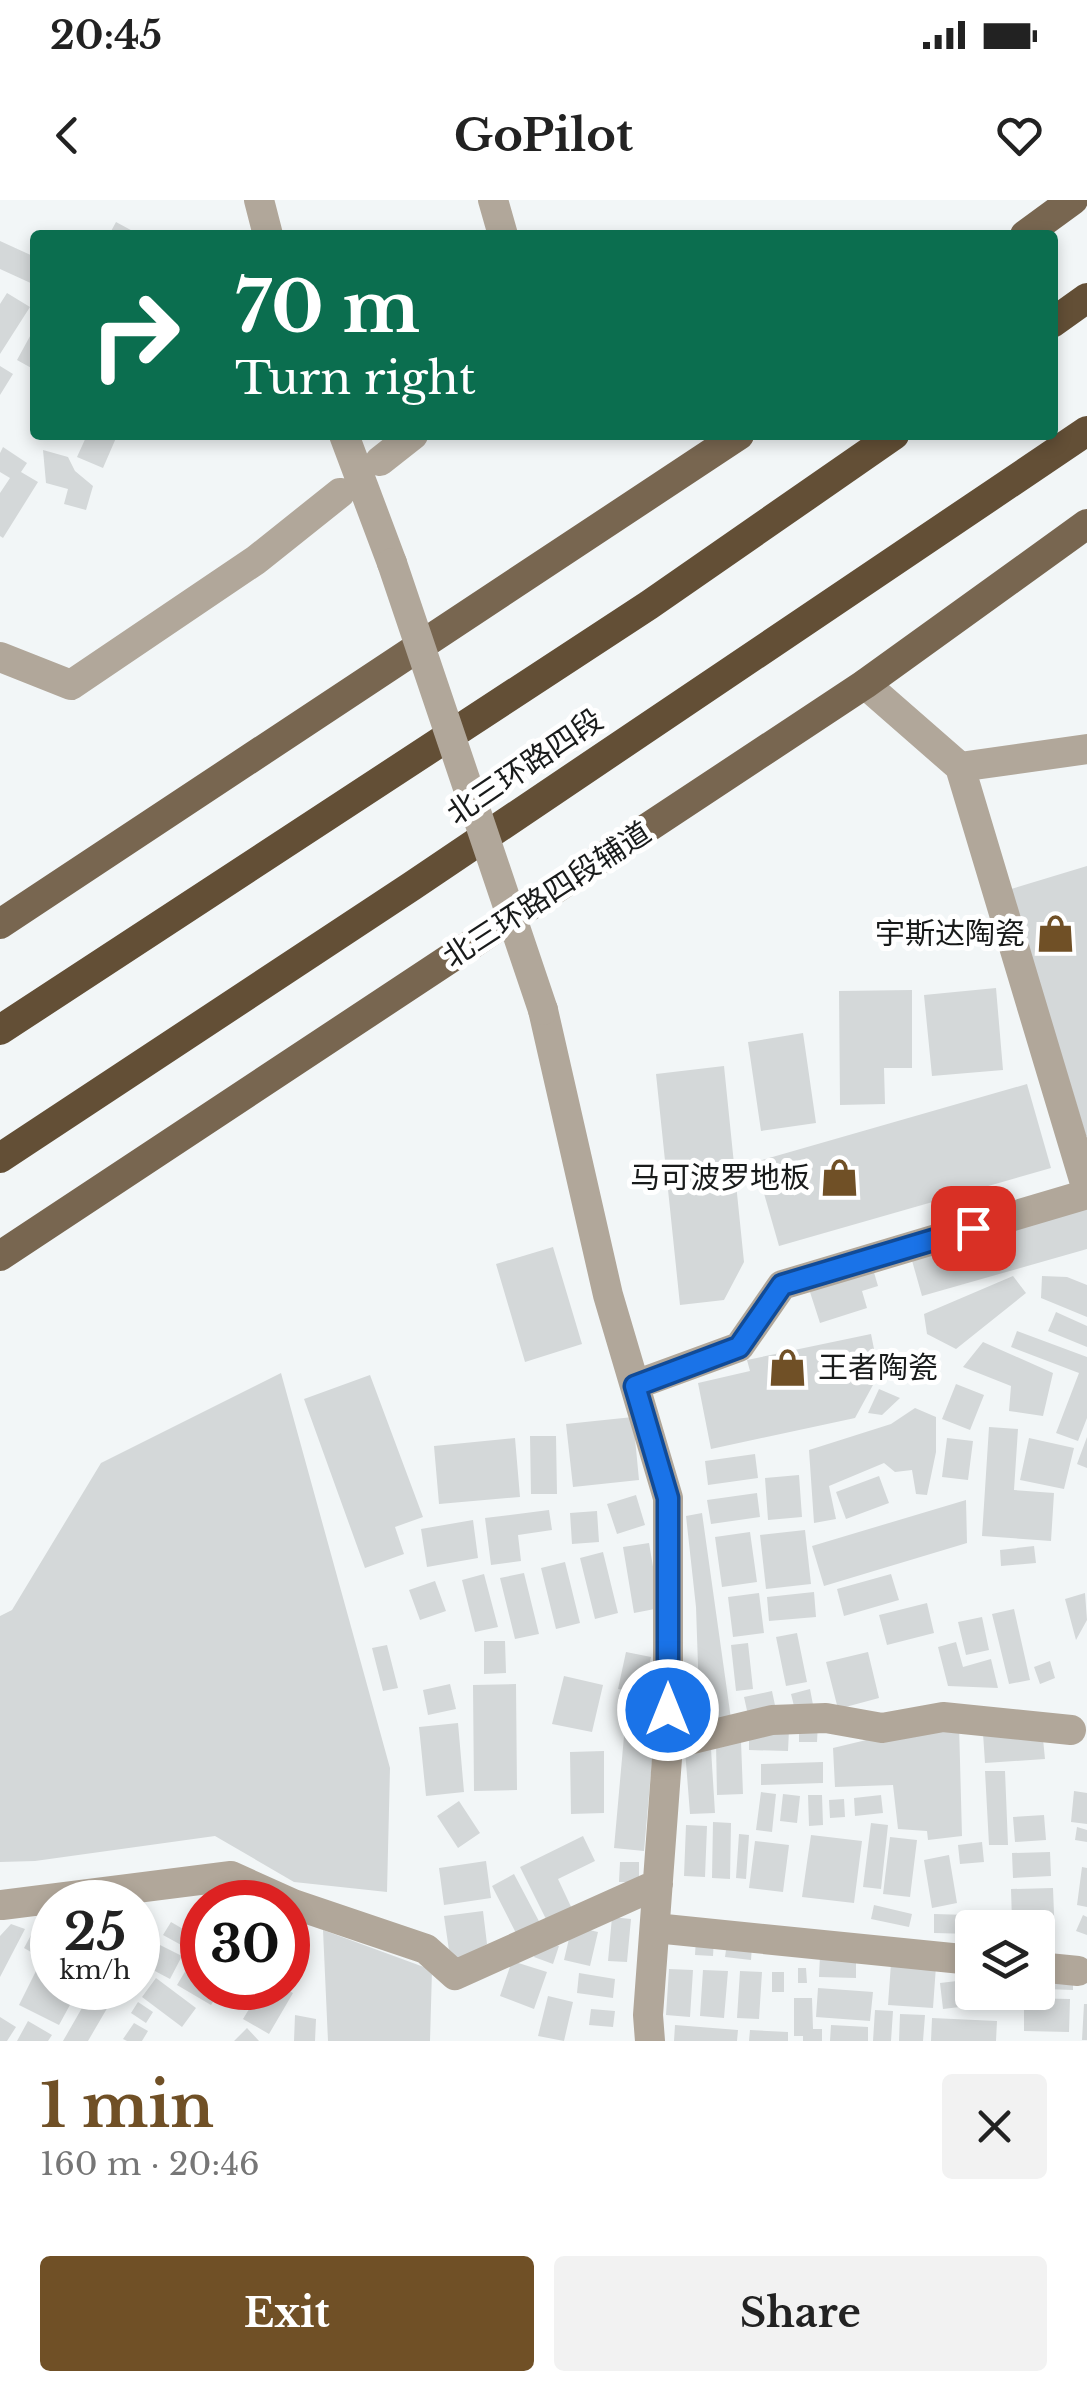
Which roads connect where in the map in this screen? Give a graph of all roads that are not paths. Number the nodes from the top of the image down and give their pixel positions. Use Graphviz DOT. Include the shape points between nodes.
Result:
graph roads {
  1 [pos="259,200"];
  2 [pos="493,200"];
  3 [pos="1073,200"];
  4 [pos="267,230"];
  5 [pos="502,230"];
  6 [pos="1033,230"];
  7 [pos="1087,298"];
  8 [pos="1058,320"];
  9 [pos="1087,431"];
  10 [pos="346,440"];
  11 [pos="407,440"];
  12 [pos="731,440"];
  13 [pos="887,440"];
  14 [pos="380,462"];
  15 [pos="340,493"];
  16 [pos="1087,524"];
  17 [pos="0,658"];
  18 [pos="865,684"];
  19 [pos="1087,750"];
  20 [pos="960,767"];
  21 [pos="0,924"];
  22 [pos="0,1030"];
  23 [pos="0,1158"];
  24 [pos="1087,1192"];
  25 [pos="0,1256"];
  26 [pos="635,1386"];
  27 [pos="1072,1730"];
  28 [pos="668,1745"];
  29 [pos="658,1884"];
  30 [pos="2,1905"];
  31 [pos="654,1928"];
  32 [pos="955,1958"];
  33 [pos="1055,1969"];
  34 [pos="1078,1971"];
  35 [pos="650,2041"];
  1 -- 4 [label="street"];
  2 -- 5 [label="street"];
  3 -- 6 [label="main road"];
  7 -- 8 [label="highway"];
  9 -- 23 [label="highway, 北三环路四段"];
  10 -- 26 [label="street, bridge" via="543,1010"];
  11 -- 14 [label="street"];
  12 -- 21 [label="main road"];
  13 -- 22 [label="highway" via="650,605"];
  15 -- 17 [label="street" via="256,560 71,685"];
  16 -- 18 [label="main road, 北三环路四段辅道"];
  18 -- 20 [label="street"];
  18 -- 25 [label="main road, 北三环路四段辅道"];
  19 -- 20 [label="street"];
  20 -- 24 [label="street"];
  24 -- 26 [label="street" via="782,1285 739,1347"];
  26 -- 28 [label="street" via="668,1498"];
  27 -- 28 [label="street" via="943,1717 882,1728 826,1718 772,1720"];
  28 -- 29 [label="street"];
  29 -- 30 [label="street" via="455,1975 426,1949 231,1876"];
  29 -- 31 [label="street"];
  31 -- 32 [label="street"];
  31 -- 35 [label="street"];
  33 -- 34 [label="street"];
}
